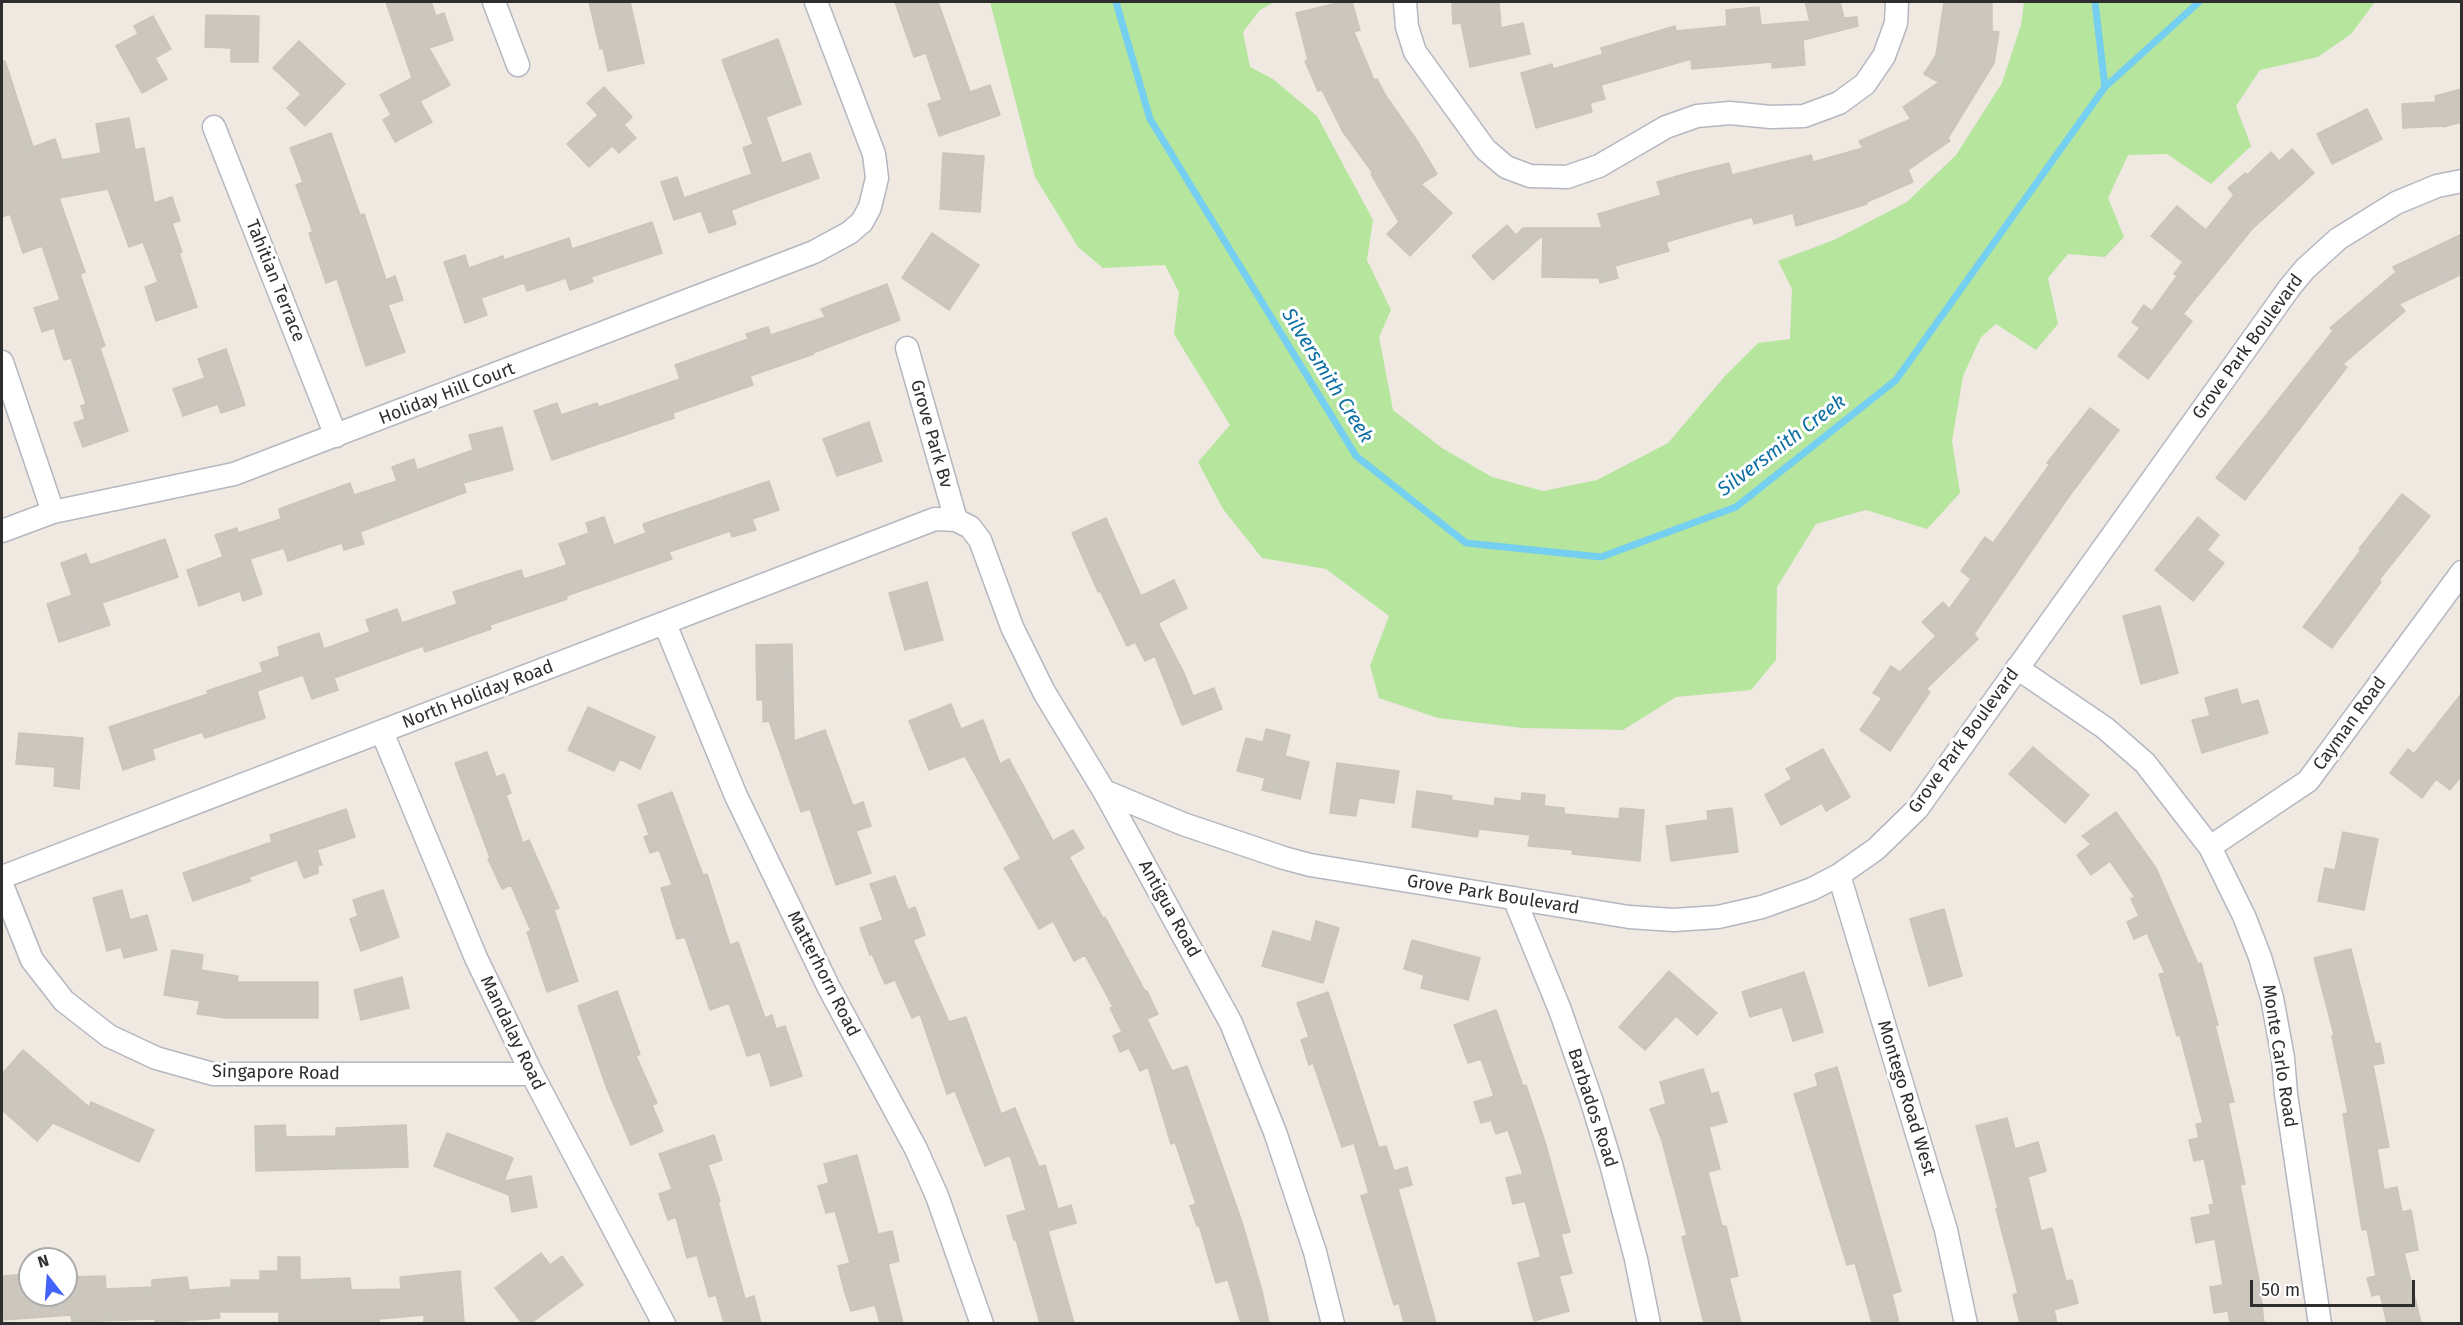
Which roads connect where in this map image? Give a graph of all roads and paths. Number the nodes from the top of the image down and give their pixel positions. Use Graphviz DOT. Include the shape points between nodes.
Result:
graph roads {
  1 [pos="494,2"];
  2 [pos="816,2"];
  3 [pos="1405,2"];
  4 [pos="1897,2"];
  5 [pos="518,65"];
  6 [pos="214,127"];
  7 [pos="2462,181"];
  8 [pos="907,348"];
  9 [pos="2,362"];
  10 [pos="336,436"];
  11 [pos="53,512"];
  12 [pos="956,520"];
  13 [pos="2,531"];
  14 [pos="2462,572"];
  15 [pos="665,624"];
  16 [pos="2017,668"];
  17 [pos="382,732"];
  18 [pos="1104,791"];
  19 [pos="2210,846"];
  20 [pos="1839,875"];
  21 [pos="2,877"];
  22 [pos="2,885"];
  23 [pos="1514,898"];
  24 [pos="532,1074"];
  25 [pos="664,1323"];
  26 [pos="982,1323"];
  27 [pos="1333,1323"];
  28 [pos="1649,1323"];
  29 [pos="1966,1323"];
  30 [pos="2320,1323"];
  1 -- 5 [label="street"];
  2 -- 10 [label="street, Holiday Hill Court" via="874,154 877,178 862,222 814,252"];
  3 -- 4 [label="street" via="1415,52 1485,149 1506,167 1530,176 1567,177 1599,166 1666,127 1697,116 1804,116 1839,103 1865,84 1884,56 1896,23"];
  6 -- 10 [label="street, Tahitian Terrace"];
  7 -- 16 [label="street, Grove Park Boulevard" via="2437,186 2396,203 2338,239 2305,269"];
  8 -- 12 [label="street, Grove Park Bv"];
  9 -- 11 [label="street"];
  10 -- 11 [label="street, Holiday Hill Court" via="234,474"];
  11 -- 13 [label="street, Holiday Hill Court"];
  12 -- 15 [label="street, North Holiday Road" via="935,519"];
  12 -- 18 [label="street, Antigua Road" via="970,527 980,540 1012,627 1044,692"];
  14 -- 19 [label="street, Cayman Road" via="2308,781"];
  15 -- 17 [label="street, North Holiday Road"];
  15 -- 26 [label="street, Matterhorn Road" via="736,796 828,988 916,1149"];
  16 -- 19 [label="street, Monte Carlo Road" via="2105,728 2145,763"];
  16 -- 20 [label="street, Grove Park Boulevard" via="1917,809 1876,849"];
  17 -- 21 [label="street, North Holiday Road"];
  17 -- 24 [label="street, Mandalay Road" via="476,958"];
  18 -- 23 [label="street, Grove Park Boulevard" via="1184,824 1310,865"];
  18 -- 27 [label="street, Antigua Road" via="1231,1023 1278,1143 1315,1252"];
  19 -- 30 [label="street, Monte Carlo Road" via="2244,916 2272,998"];
  20 -- 23 [label="street, Grove Park Boulevard" via="1783,901 1719,917 1629,917"];
  20 -- 29 [label="street, Montego Road West" via="1946,1230"];
  22 -- 24 [label="street, Singapore Road" via="32,960 64,1000 109,1036 156,1058 213,1074"];
  23 -- 28 [label="street, Barbados Road" via="1595,1110 1636,1259"];
  24 -- 25 [label="street, Mandalay Road"];
}
